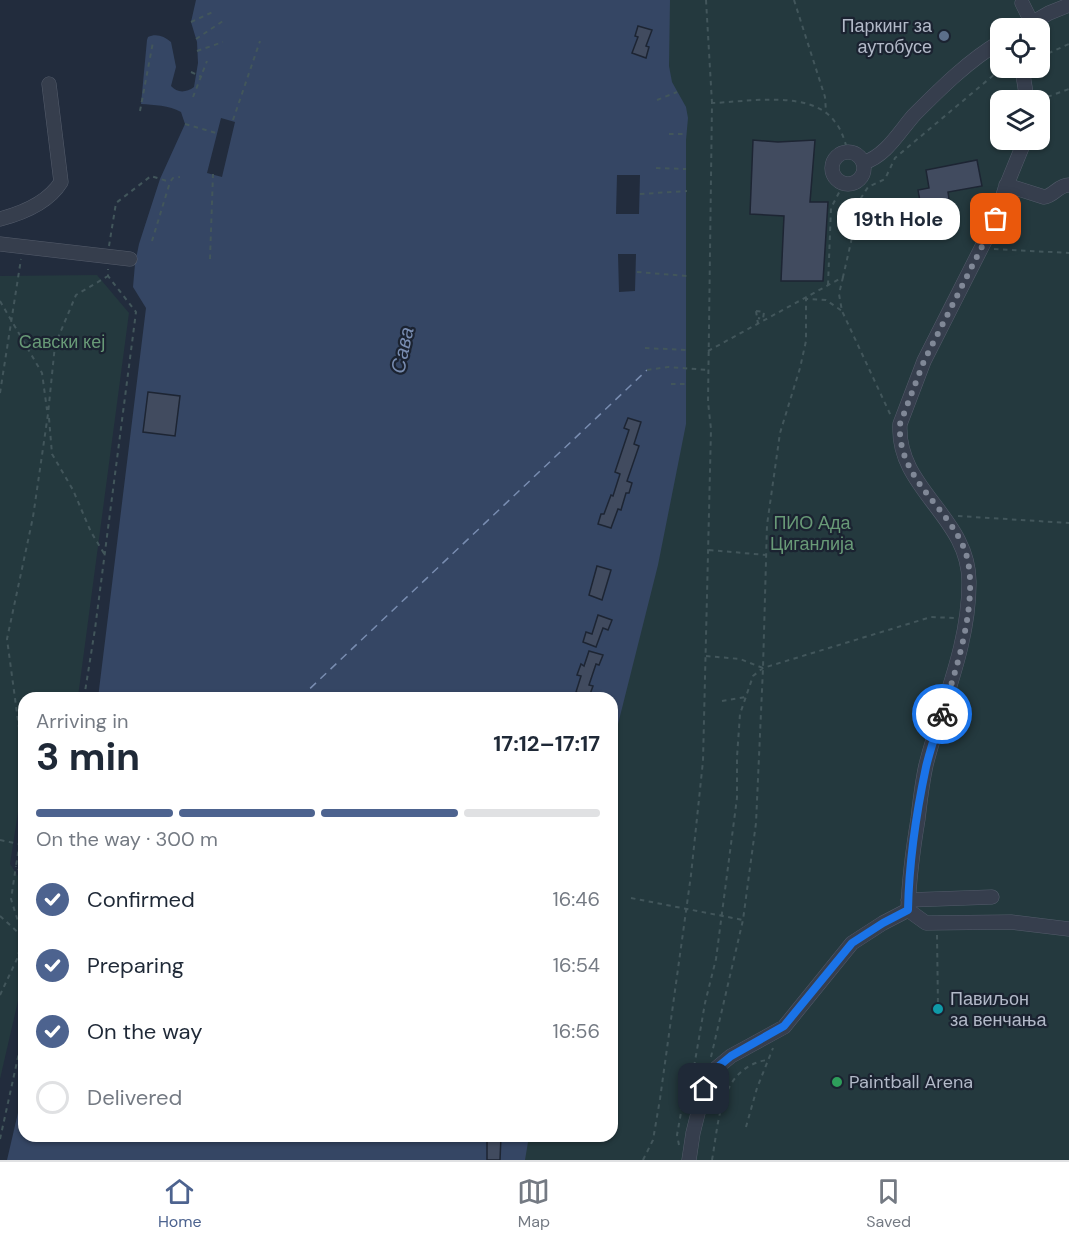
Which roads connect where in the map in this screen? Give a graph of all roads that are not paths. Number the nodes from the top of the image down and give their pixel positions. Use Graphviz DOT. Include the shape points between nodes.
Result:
graph roads {
  1 [pos="1022,3"];
  2 [pos="1069,5"];
  3 [pos="1027,18"];
  4 [pos="1044,18"];
  5 [pos="990,48"];
  6 [pos="49,84"];
  7 [pos="1021,150"];
  8 [pos="863,163"];
  9 [pos="1006,185"];
  10 [pos="1069,185"];
  11 [pos="0,219"];
  12 [pos="0,244"];
  13 [pos="130,260"];
  14 [pos="992,897"];
  15 [pos="908,905"];
  16 [pos="1069,929"];
  17 [pos="684,1156"];
  1 -- 3 [label="street"];
  2 -- 4 [label="street"];
  5 -- 8 [label="street" via="943,87 875,158"];
  6 -- 11 [label="street" via="61,182 55,192 34,206"];
  7 -- 9 [label="street"];
  8 -- 8 [label="street" via="857,154 838,155 833,173 849,184 858,180"];
  9 -- 10 [label="street" via="1049,197"];
  9 -- 15 [label="street" via="996,219 924,361 901,416 899,433 913,476 956,533 966,555 969,583 958,662 926,765"];
  12 -- 13 [label="street"];
  14 -- 15 [label="street"];
  15 -- 16 [label="street" via="926,922 1011,922"];
  15 -- 17 [label="street" via="852,943 784,1026 714,1070 704,1089"];
}
